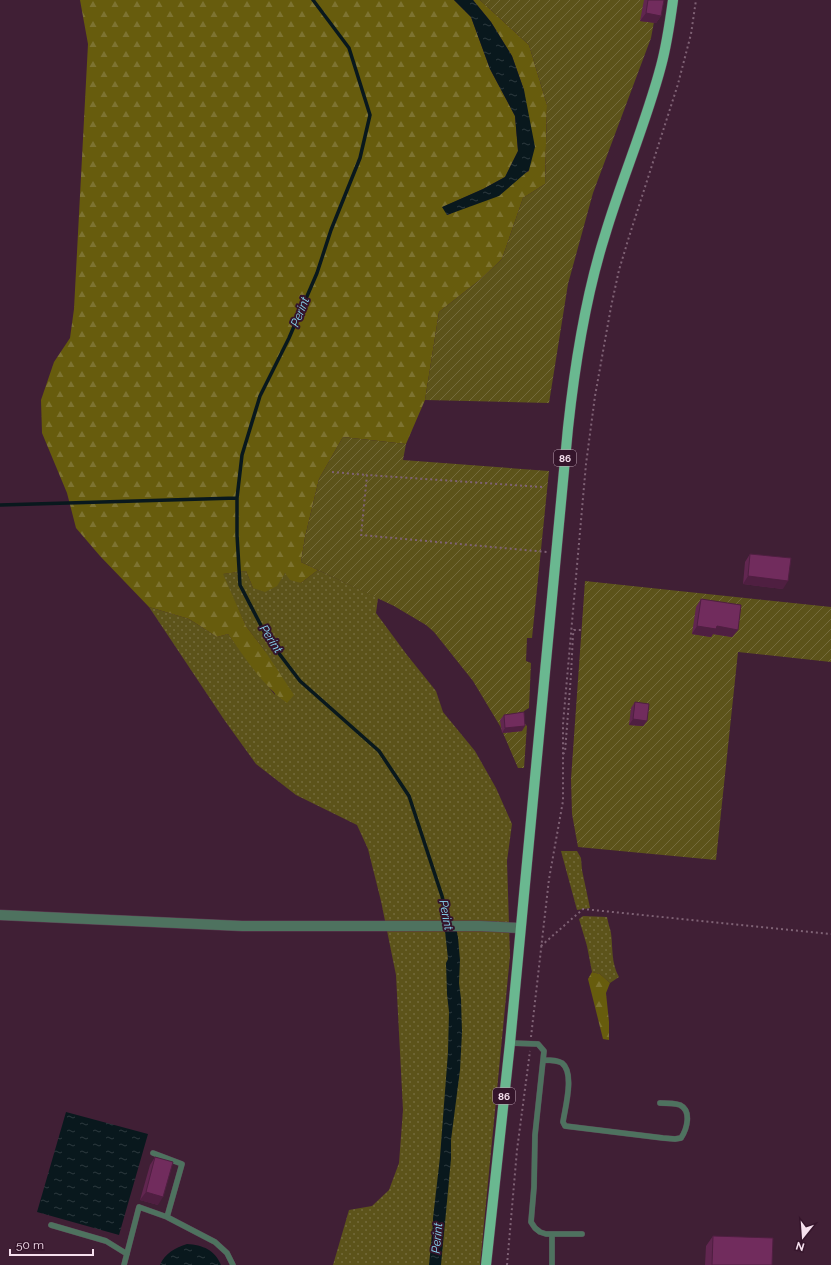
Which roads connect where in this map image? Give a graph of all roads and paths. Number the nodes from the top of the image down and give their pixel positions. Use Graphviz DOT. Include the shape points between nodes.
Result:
graph roads {
  1 [pos="673,0"];
  2 [pos="696,0"];
  3 [pos="332,472"];
  4 [pos="367,475"];
  5 [pos="542,487"];
  6 [pos="542,552"];
  7 [pos="581,630"];
  8 [pos="563,754"];
  9 [pos="0,915"];
  10 [pos="520,928"];
  11 [pos="831,934"];
  12 [pos="540,946"];
  13 [pos="510,1043"];
  14 [pos="530,1044"];
  15 [pos="544,1060"];
  16 [pos="660,1103"];
  17 [pos="153,1153"];
  18 [pos="167,1217"];
  19 [pos="51,1225"];
  20 [pos="552,1234"];
  21 [pos="582,1234"];
  22 [pos="127,1254"];
  23 [pos="124,1265"];
  24 [pos="233,1265"];
  25 [pos="486,1265"];
  26 [pos="507,1265"];
  27 [pos="552,1265"];
  1 -- 10 [label="main road, 86" via="656,84 602,243 578,349 568,428"];
  2 -- 8 [label="path" via="687,54 624,252 604,344 587,450 563,724"];
  3 -- 4 [label="path"];
  4 -- 5 [label="path"];
  4 -- 6 [label="path" via="361,535"];
  7 -- 8 [label="path" via="574,630 573,635 566,744"];
  8 -- 12 [label="path" via="562,808"];
  9 -- 10 [label="street" via="242,926"];
  10 -- 13 [label="main road, 86"];
  11 -- 12 [label="path" via="583,909"];
  12 -- 14 [label="path"];
  13 -- 14 [label="lane"];
  13 -- 25 [label="main road, 86"];
  14 -- 15 [label="lane" via="542,1047"];
  14 -- 26 [label="path"];
  15 -- 16 [label="lane" via="558,1061 568,1070 563,1122 565,1126 682,1138 687,1125 685,1110 677,1104"];
  15 -- 20 [label="lane" via="535,1135 531,1222 540,1232"];
  17 -- 18 [label="lane" via="182,1164"];
  18 -- 22 [label="lane" via="139,1207"];
  18 -- 24 [label="lane" via="215,1242 227,1253"];
  19 -- 22 [label="lane" via="106,1241"];
  20 -- 21 [label="lane"];
  20 -- 27 [label="lane"];
  22 -- 23 [label="lane"];
}
